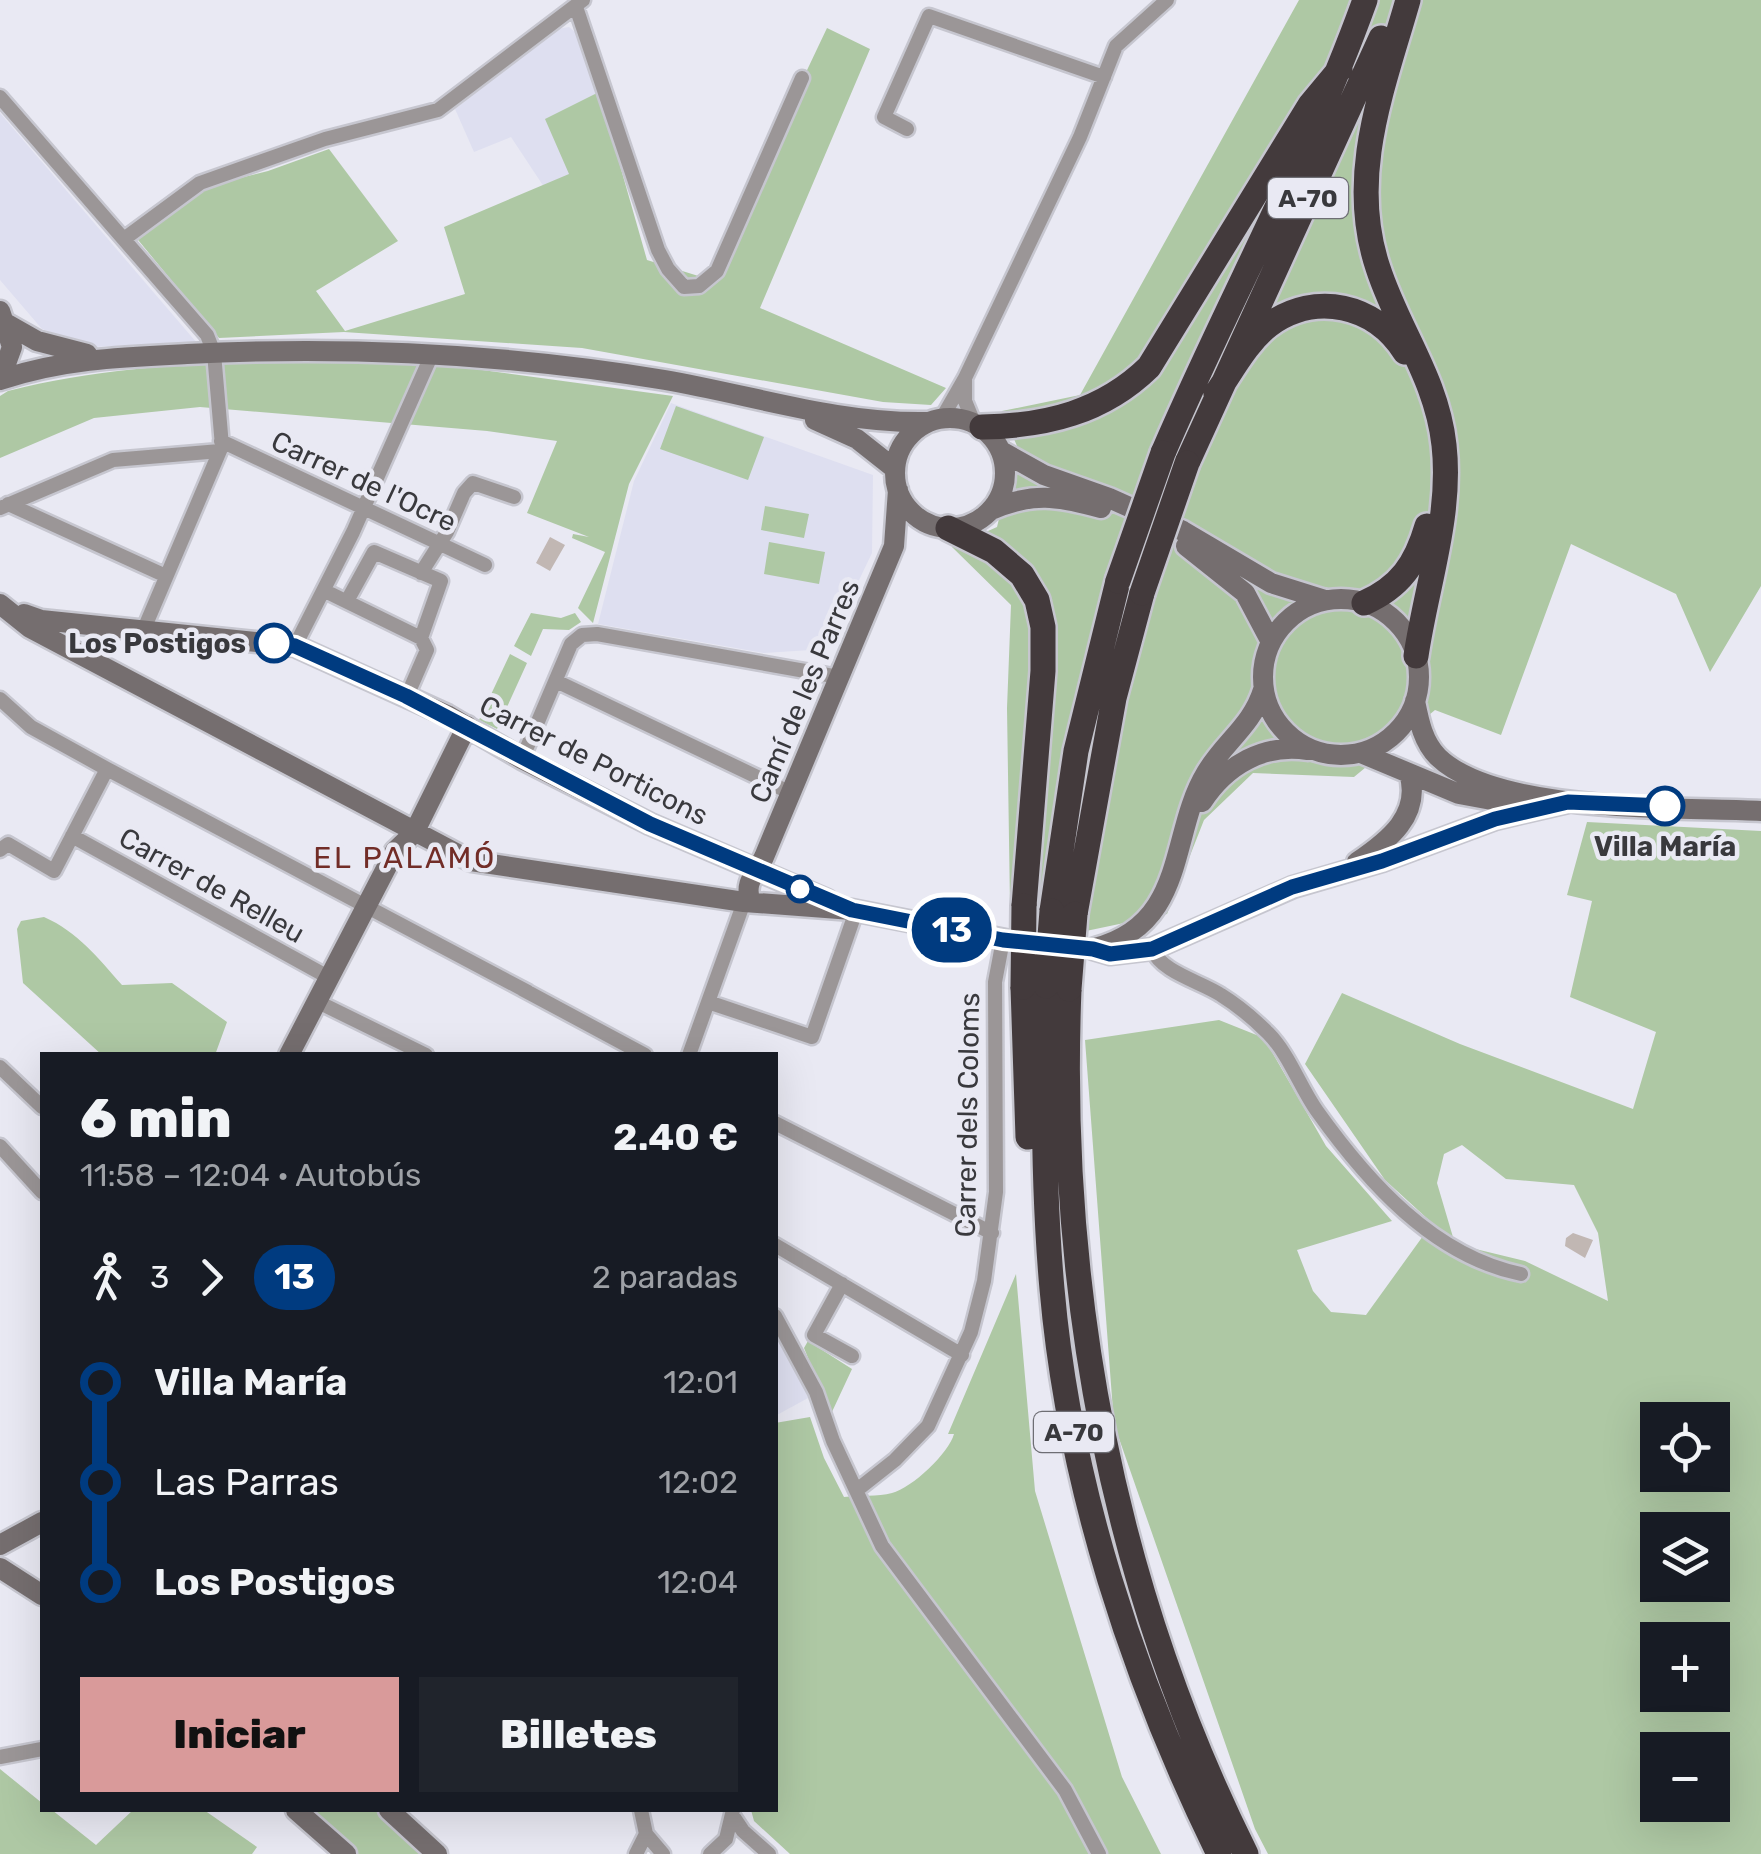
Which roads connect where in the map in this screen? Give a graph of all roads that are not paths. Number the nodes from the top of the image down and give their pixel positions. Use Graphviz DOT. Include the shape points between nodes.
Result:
graph roads {
  1 [pos="1167,0"];
  2 [pos="1365,0"];
  3 [pos="1394,0"];
  4 [pos="1408,0"];
  5 [pos="579,4"];
  6 [pos="1340,69"];
  7 [pos="1104,77"];
  8 [pos="802,78"];
  9 [pos="0,97"];
  10 [pos="907,128"];
  11 [pos="124,238"];
  12 [pos="4,318"];
  13 [pos="214,352"];
  14 [pos="432,354"];
  15 [pos="104,357"];
  16 [pos="965,378"];
  17 [pos="0,380"];
  18 [pos="1216,394"];
  19 [pos="776,403"];
  20 [pos="935,420"];
  21 [pos="978,425"];
  22 [pos="221,446"];
  23 [pos="1001,450"];
  24 [pos="1175,458"];
  25 [pos="896,480"];
  26 [pos="514,497"];
  27 [pos="4,506"];
  28 [pos="364,508"];
  29 [pos="991,510"];
  30 [pos="940,527"];
  31 [pos="437,542"];
  32 [pos="894,546"];
  33 [pos="485,565"];
  34 [pos="421,573"];
  35 [pos="166,576"];
  36 [pos="324,591"];
  37 [pos="1327,600"];
  38 [pos="347,602"];
  39 [pos="1364,602"];
  40 [pos="2,605"];
  41 [pos="74,622"];
  42 [pos="144,629"];
  43 [pos="422,638"];
  44 [pos="1271,642"];
  45 [pos="66,646"];
  46 [pos="295,646"];
  47 [pos="1416,656"];
  48 [pos="838,677"];
  49 [pos="558,682"];
  50 [pos="1263,689"];
  51 [pos="406,696"];
  52 [pos="0,699"];
  53 [pos="1415,701"];
  54 [pos="466,726"];
  55 [pos="1312,751"];
  56 [pos="1361,753"];
  57 [pos="522,759"];
  58 [pos="106,769"];
  59 [pos="1409,773"];
  60 [pos="790,793"];
  61 [pos="1560,804"];
  62 [pos="1761,811"];
  63 [pos="1190,820"];
  64 [pos="414,833"];
  65 [pos="72,836"];
  66 [pos="4,847"];
  67 [pos="1350,867"];
  68 [pos="765,869"];
  69 [pos="755,902"];
  70 [pos="1158,904"];
  71 [pos="365,908"];
  72 [pos="854,910"];
  73 [pos="1063,912"];
  74 [pos="1186,934"];
  75 [pos="1010,941"];
  76 [pos="1152,949"];
  77 [pos="328,978"];
  78 [pos="1046,987"];
  79 [pos="316,1001"];
  80 [pos="711,1002"];
  81 [pos="290,1052"];
  82 [pos="420,1052"];
  83 [pos="639,1052"];
  84 [pos="690,1052"];
  85 [pos="0,1067"];
  86 [pos="40,1105"];
  87 [pos="778,1125"];
  88 [pos="0,1146"];
  89 [pos="40,1190"];
  90 [pos="992,1232"];
  91 [pos="778,1247"];
  92 [pos="1521,1274"];
  93 [pos="842,1284"];
  94 [pos="778,1322"];
  95 [pos="962,1355"];
  96 [pos="852,1356"];
  97 [pos="858,1490"];
  98 [pos="40,1523"];
  99 [pos="0,1545"];
  100 [pos="0,1568"];
  101 [pos="40,1594"];
  102 [pos="40,1749"];
  103 [pos="0,1756"];
  104 [pos="298,1812"];
  105 [pos="392,1812"];
  106 [pos="642,1812"];
  107 [pos="733,1813"];
  108 [pos="646,1834"];
  109 [pos="346,1854"];
  110 [pos="437,1854"];
  111 [pos="636,1854"];
  112 [pos="663,1854"];
  113 [pos="710,1854"];
  114 [pos="769,1854"];
  115 [pos="1099,1854"];
  116 [pos="1219,1854"];
  117 [pos="1246,1854"];
  1 -- 7 [label="street" via="1116,46"];
  2 -- 6 [label="highway, A-70"];
  3 -- 18 [label="highway, A-70" via="1330,155"];
  4 -- 47 [label="highway" via="1365,165 1368,230 1378,269 1438,403 1444,448 1445,500"];
  5 -- 8 [label="street" via="658,250 684,287 700,286 717,271"];
  5 -- 11 [label="street" via="438,110 325,139 200,183"];
  6 -- 21 [label="highway" via="1310,106 1149,367 1128,388 1081,412 1018,425"];
  6 -- 24 [label="highway, A-70" via="1213,338"];
  7 -- 10 [label="street" via="929,16 884,117"];
  7 -- 16 [label="street"];
  9 -- 11 [label="street"];
  11 -- 13 [label="street" via="207,335"];
  12 -- 15 [label="street" via="50,346"];
  12 -- 17 [label="street" via="10,359"];
  13 -- 14 [label="street"];
  13 -- 15 [label="street"];
  13 -- 22 [label="street"];
  14 -- 19 [label="street" via="600,370"];
  14 -- 28 [label="street"];
  15 -- 17 [label="street"];
  16 -- 20 [label="street"];
  16 -- 21 [label="street" via="965,401"];
  18 -- 24 [label="highway, A-70"];
  18 -- 39 [label="highway" via="1267,326 1308,307 1350,308 1372,317 1398,342 1419,381 1433,430 1435,482 1424,536 1407,573"];
  19 -- 20 [label="street" via="865,419"];
  19 -- 25 [label="street" via="857,439"];
  20 -- 21 [label="street"];
  20 -- 25 [label="street" via="905,441"];
  21 -- 23 [label="street"];
  22 -- 27 [label="street, Carrer de l'Ocre" via="113,460"];
  22 -- 28 [label="street, Carrer de l'Ocre"];
  22 -- 35 [label="street"];
  23 -- 29 [label="street" via="1004,488"];
  23 -- 37 [label="street" via="1044,475 1183,532 1271,583"];
  24 -- 73 [label="highway, A-70, bridge"];
  24 -- 73 [label="highway, A-70, bridge" via="1118,581 1076,751"];
  25 -- 30 [label="street" via="911,512"];
  25 -- 32 [label="street, Camí de les Parres"];
  26 -- 31 [label="street" via="473,483"];
  27 -- 35 [label="street"];
  28 -- 31 [label="street, Carrer de l'Ocre"];
  28 -- 36 [label="street"];
  29 -- 30 [label="street" via="972,524"];
  29 -- 44 [label="street" via="1021,497 1048,497 1150,526 1233,580"];
  30 -- 32 [label="street" via="916,527"];
  30 -- 78 [label="highway, bridge" via="994,551 1022,575 1037,600 1043,627 1024,906"];
  31 -- 33 [label="street, Carrer de l'Ocre"];
  31 -- 34 [label="street"];
  32 -- 48 [label="street, Camí de les Parres"];
  34 -- 38 [label="street" via="374,552"];
  34 -- 43 [label="street" via="441,581"];
  35 -- 42 [label="street"];
  36 -- 38 [label="street"];
  36 -- 46 [label="street"];
  37 -- 39 [label="street"];
  37 -- 44 [label="street" via="1294,614"];
  38 -- 43 [label="street"];
  39 -- 47 [label="street" via="1397,623"];
  40 -- 41 [label="street, Carrer de Porticons" via="41,620"];
  40 -- 45 [label="street"];
  41 -- 42 [label="street, Carrer de Porticons"];
  41 -- 45 [label="street"];
  42 -- 46 [label="street, Carrer de Porticons"];
  43 -- 51 [label="street" via="427,650"];
  44 -- 50 [label="street"];
  45 -- 64 [label="street"];
  46 -- 51 [label="street, Carrer de Porticons"];
  47 -- 53 [label="street"];
  48 -- 49 [label="street" via="597,634 576,638"];
  48 -- 60 [label="street, Camí de les Parres"];
  49 -- 57 [label="street"];
  49 -- 60 [label="street"];
  50 -- 55 [label="street" via="1275,720"];
  50 -- 63 [label="street" via="1244,730 1208,770"];
  51 -- 54 [label="street, Carrer de Porticons"];
  52 -- 58 [label="street" via="31,726"];
  53 -- 56 [label="street" via="1389,739"];
  53 -- 61 [label="street" via="1439,758 1495,786"];
  54 -- 57 [label="street, Carrer de Porticons"];
  54 -- 64 [label="street"];
  55 -- 56 [label="street"];
  55 -- 63 [label="street" via="1270,750 1236,765"];
  56 -- 59 [label="street"];
  57 -- 68 [label="street, Carrer de Porticons"];
  58 -- 65 [label="street"];
  58 -- 71 [label="street"];
  59 -- 61 [label="street" via="1501,804"];
  59 -- 67 [label="street" via="1412,798 1403,822"];
  60 -- 68 [label="street, Camí de les Parres"];
  61 -- 62 [label="street"];
  61 -- 67 [label="street"];
  63 -- 70 [label="street"];
  64 -- 69 [label="street" via="486,864"];
  64 -- 71 [label="street" via="395,851"];
  65 -- 66 [label="street" via="54,871"];
  65 -- 77 [label="street, Carrer de Relleu"];
  67 -- 74 [label="street"];
  68 -- 69 [label="street, Camí de les Parres"];
  68 -- 72 [label="street, Carrer de Porticons"];
  69 -- 72 [label="street"];
  69 -- 80 [label="street"];
  70 -- 74 [label="street" via="1166,922"];
  70 -- 76 [label="street" via="1118,940 1093,949"];
  71 -- 77 [label="street"];
  71 -- 83 [label="street"];
  72 -- 75 [label="street"];
  72 -- 80 [label="street" via="812,1037"];
  73 -- 78 [label="highway, A-70, bridge"];
  74 -- 76 [label="street"];
  75 -- 90 [label="street, Carrer dels Coloms" via="995,982"];
  76 -- 92 [label="street" via="1270,1035 1316,1110 1412,1220 1491,1268"];
  77 -- 79 [label="street"];
  78 -- 116 [label="highway, A-70" via="1043,1135 1051,1287 1074,1430 1133,1648"];
  78 -- 117 [label="highway, A-70" via="1065,1087 1079,1297 1107,1465 1158,1641"];
  79 -- 81 [label="street"];
  79 -- 82 [label="street"];
  80 -- 84 [label="street"];
  85 -- 86 [label="street"];
  87 -- 90 [label="street"];
  88 -- 89 [label="street"];
  90 -- 95 [label="street, Carrer dels Coloms"];
  91 -- 93 [label="street"];
  93 -- 95 [label="street"];
  93 -- 96 [label="street" via="814,1336"];
  94 -- 97 [label="street"];
  95 -- 97 [label="street, Carrer dels Coloms" via="928,1426"];
  97 -- 115 [label="street" via="881,1544 1065,1790"];
  98 -- 99 [label="street"];
  100 -- 101 [label="street"];
  102 -- 103 [label="street"];
  104 -- 109 [label="street"];
  105 -- 110 [label="street"];
  106 -- 108 [label="street"];
  107 -- 113 [label="street" via="726,1839"];
  107 -- 114 [label="street"];
  108 -- 111 [label="street"];
  108 -- 112 [label="street"];
}
